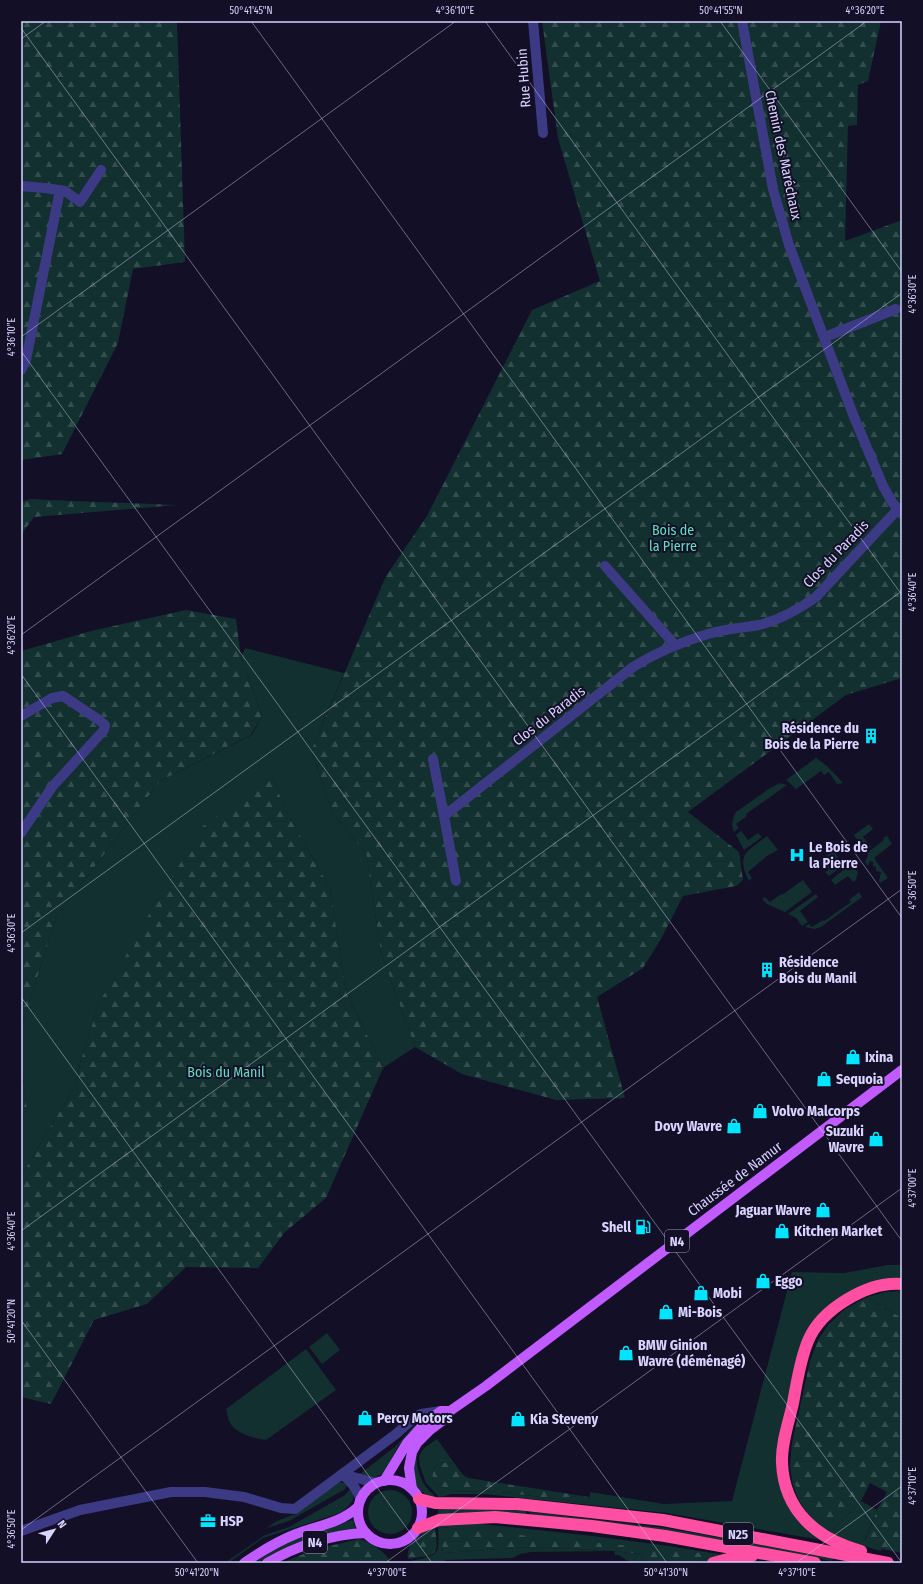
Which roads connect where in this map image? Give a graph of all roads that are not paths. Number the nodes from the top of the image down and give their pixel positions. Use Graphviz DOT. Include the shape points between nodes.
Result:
graph roads {
  1 [pos="533,21"];
  2 [pos="742,21"];
  3 [pos="543,133"];
  4 [pos="101,170"];
  5 [pos="21,186"];
  6 [pos="60,190"];
  7 [pos="896,309"];
  8 [pos="825,337"];
  9 [pos="21,370"];
  10 [pos="900,511"];
  11 [pos="605,566"];
  12 [pos="675,645"];
  13 [pos="21,716"];
  14 [pos="433,759"];
  15 [pos="444,816"];
  16 [pos="21,833"];
  17 [pos="456,881"];
  18 [pos="902,1070"];
  19 [pos="902,1284"];
  20 [pos="446,1411"];
  21 [pos="342,1474"];
  22 [pos="380,1482"];
  23 [pos="416,1494"];
  24 [pos="360,1503"];
  25 [pos="418,1528"];
  26 [pos="21,1531"];
  27 [pos="366,1533"];
  28 [pos="758,1552"];
  29 [pos="874,1560"];
  30 [pos="244,1563"];
  31 [pos="267,1563"];
  32 [pos="713,1563"];
  33 [pos="815,1563"];
  34 [pos="888,1563"];
  1 -- 3 [label="street, Rue Hubin"];
  2 -- 8 [label="street, Chemin des Maréchaux" via="773,189 789,245"];
  4 -- 6 [label="street" via="80,202 66,191"];
  5 -- 6 [label="street"];
  6 -- 9 [label="street" via="26,360"];
  7 -- 8 [label="street"];
  8 -- 10 [label="street, Chemin des Maréchaux" via="880,479 887,494"];
  10 -- 12 [label="street, Clos du Paradis" via="816,597 805,605 786,616 709,634"];
  11 -- 12 [label="street"];
  12 -- 15 [label="street, Clos du Paradis" via="633,667"];
  13 -- 16 [label="street" via="52,698 63,696 105,725 104,730 52,787"];
  14 -- 15 [label="street"];
  15 -- 17 [label="street"];
  18 -- 20 [label="main road, Chaussée de Namur / N4" via="486,1386"];
  19 -- 29 [label="highway" via="879,1286 849,1297 820,1322 808,1339 782,1462 792,1502 804,1519 836,1543 868,1553"];
  20 -- 21 [label="street" via="428,1412 415,1417"];
  20 -- 22 [label="main road, Chaussée de Namur / N4" via="424,1424 415,1433"];
  20 -- 23 [label="main road, Chaussée de Namur / N4" via="446,1418 423,1437 412,1452 409,1468"];
  21 -- 22 [label="street"];
  21 -- 24 [label="street" via="352,1482 358,1492"];
  21 -- 26 [label="street" via="295,1509 281,1508 244,1497 205,1492 171,1492 80,1510"];
  22 -- 23 [label="main road" via="394,1480 403,1483"];
  22 -- 24 [label="main road, Chaussée de Namur / N4" via="365,1493"];
  23 -- 25 [label="main road, Chaussée de Namur / N4" via="422,1507"];
  23 -- 29 [label="highway, N25" via="435,1503 517,1504 663,1520"];
  24 -- 27 [label="main road" via="358,1516"];
  24 -- 30 [label="main road, Chaussée de Namur / N4" via="342,1519 296,1534"];
  25 -- 27 [label="main road" via="408,1539 395,1544 376,1541"];
  25 -- 28 [label="highway, N25" via="439,1520 495,1517 592,1526"];
  27 -- 31 [label="main road, N4" via="302,1546"];
  28 -- 32 [label="highway" via="751,1557 739,1556"];
  28 -- 33 [label="highway, N25"];
  29 -- 34 [label="highway, N25"];
}
